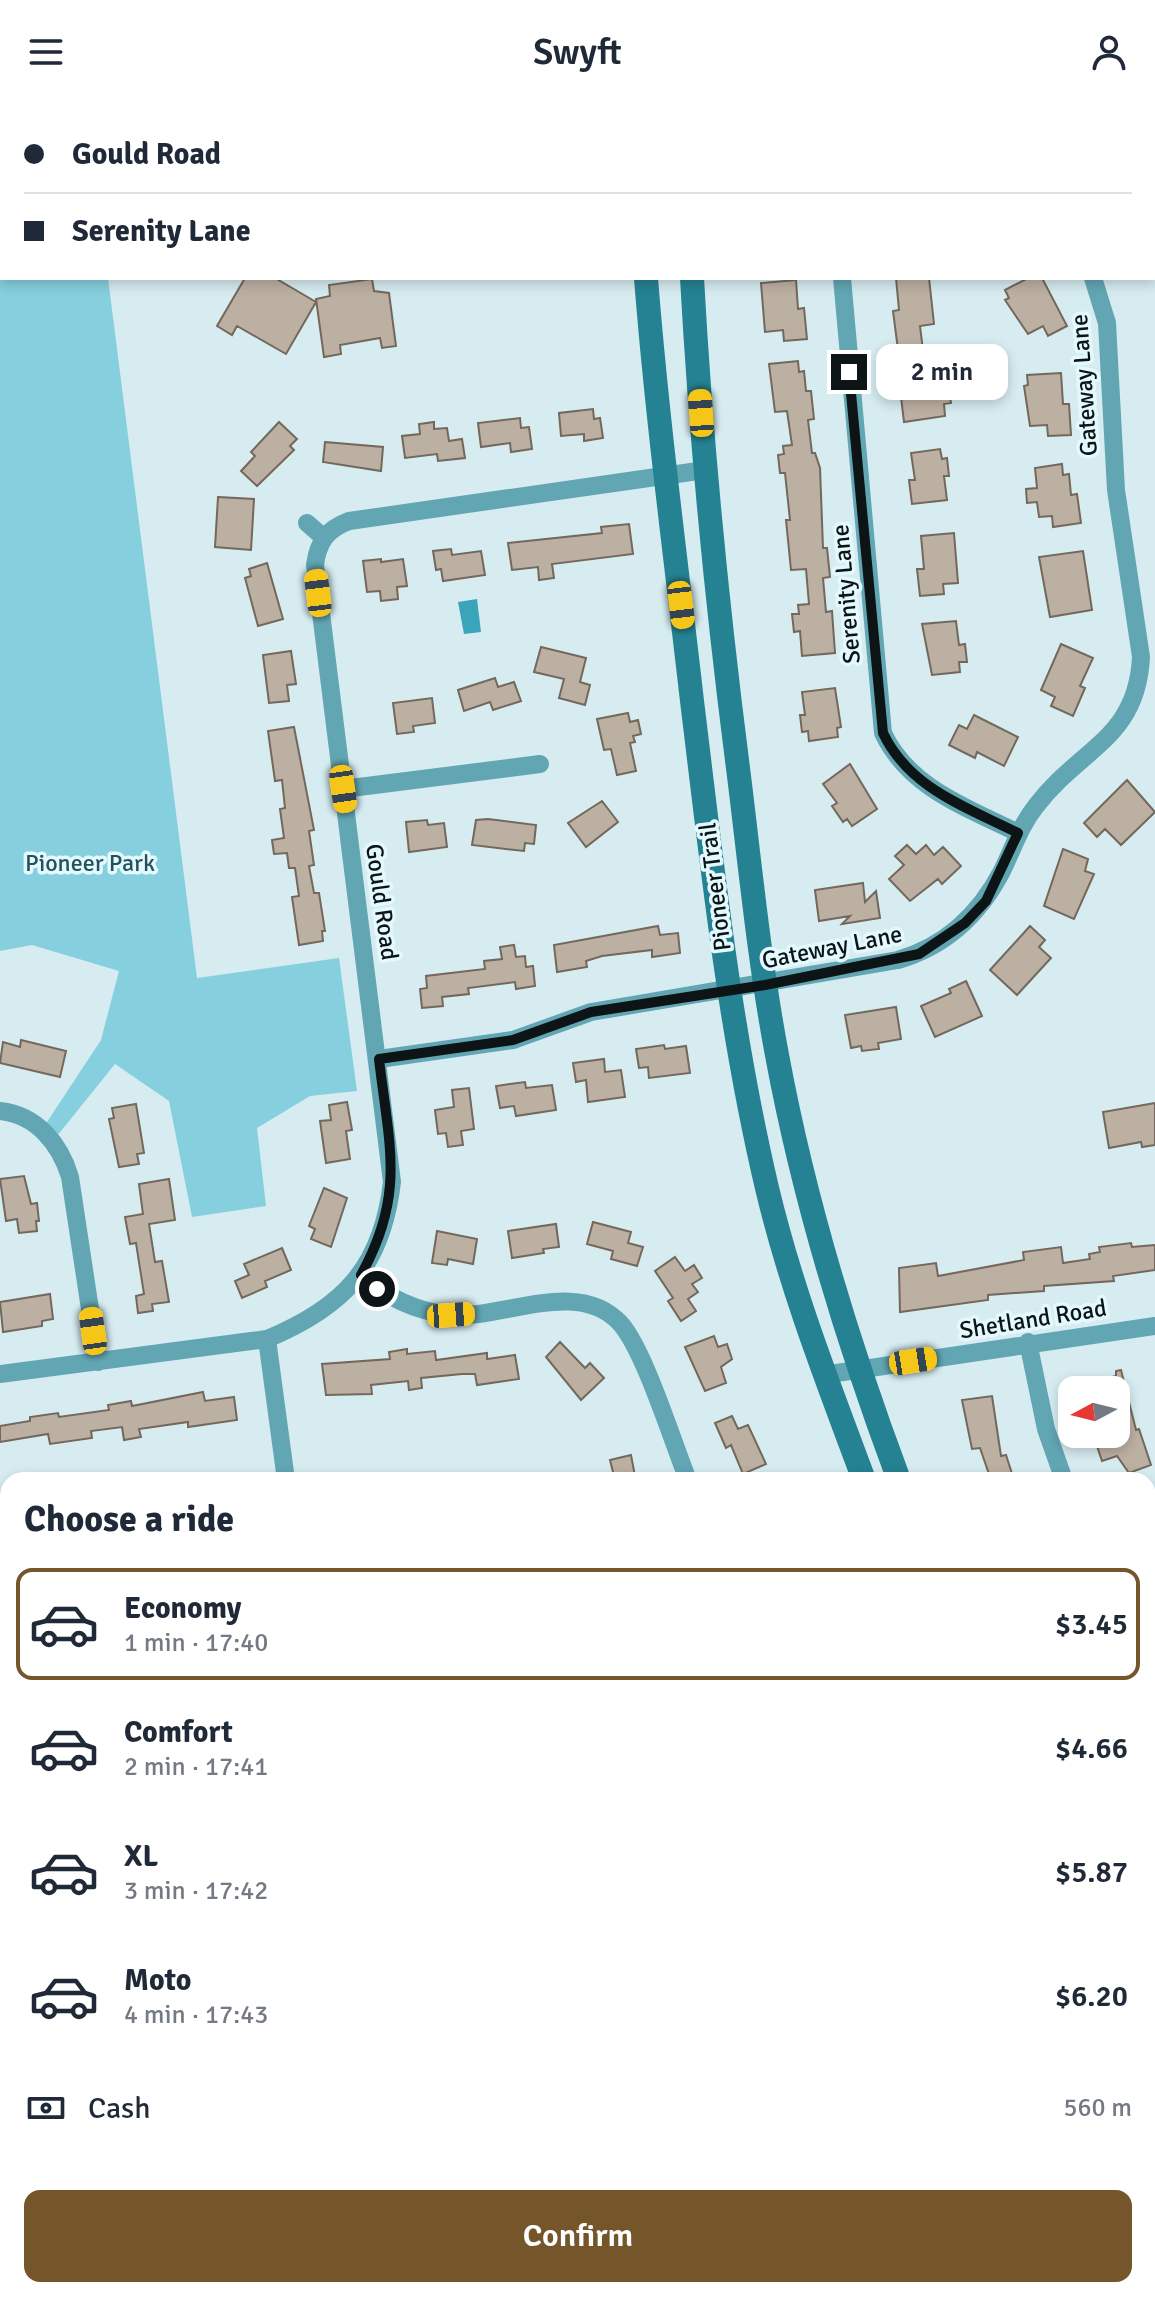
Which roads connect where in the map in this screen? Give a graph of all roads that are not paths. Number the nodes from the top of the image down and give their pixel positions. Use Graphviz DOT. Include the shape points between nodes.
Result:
graph roads {
  1 [pos="646,280"];
  2 [pos="692,280"];
  3 [pos="842,280"];
  4 [pos="1094,280"];
  5 [pos="705,470"];
  6 [pos="665,475"];
  7 [pos="307,523"];
  8 [pos="323,537"];
  9 [pos="540,764"];
  10 [pos="343,789"];
  11 [pos="1018,833"];
  12 [pos="765,985"];
  13 [pos="728,991"];
  14 [pos="379,1059"];
  15 [pos="0,1111"];
  16 [pos="361,1275"];
  17 [pos="1155,1326"];
  18 [pos="267,1339"];
  19 [pos="1028,1342"];
  20 [pos="98,1362"];
  21 [pos="859,1369"];
  22 [pos="0,1374"];
  23 [pos="823,1375"];
  24 [pos="285,1472"];
  25 [pos="685,1472"];
  26 [pos="861,1472"];
  27 [pos="896,1472"];
  28 [pos="1061,1472"];
  1 -- 6 [label="main road, Pioneer Trail"];
  2 -- 5 [label="main road, Pioneer Trail"];
  3 -- 11 [label="street, Serenity Lane" via="883,733 902,765 928,787"];
  4 -- 11 [label="street, Gateway Lane" via="1107,323 1116,490 1141,674 1128,715 1050,787"];
  5 -- 6 [label="street"];
  5 -- 12 [label="main road, Pioneer Trail"];
  6 -- 8 [label="street" via="349,521"];
  6 -- 13 [label="main road, Pioneer Trail"];
  7 -- 8 [label="street"];
  8 -- 10 [label="street, Gould Road" via="315,565"];
  9 -- 10 [label="street"];
  10 -- 14 [label="street, Gould Road"];
  11 -- 12 [label="street, Gateway Lane" via="986,901 942,941 898,960"];
  12 -- 13 [label="street, Gateway Lane"];
  12 -- 21 [label="main road, Pioneer Trail" via="803,1179"];
  13 -- 14 [label="street, Gateway Lane" via="591,1012 513,1040"];
  13 -- 23 [label="main road, Pioneer Trail" via="767,1189"];
  14 -- 16 [label="street, Gould Road" via="392,1182 388,1215"];
  15 -- 20 [label="street" via="28,1120 63,1154"];
  16 -- 18 [label="street, Gould Road" via="326,1309"];
  16 -- 25 [label="street" via="400,1302 451,1315 566,1302 606,1311 632,1341"];
  17 -- 19 [label="street, Shetland Road"];
  18 -- 20 [label="street, Gould Road"];
  18 -- 24 [label="street"];
  19 -- 21 [label="street, Shetland Road"];
  19 -- 28 [label="street" via="1046,1429"];
  20 -- 22 [label="street, Gould Road"];
  21 -- 23 [label="street, Shetland Road"];
  21 -- 27 [label="main road, Pioneer Trail"];
  23 -- 26 [label="main road, Pioneer Trail"];
}
